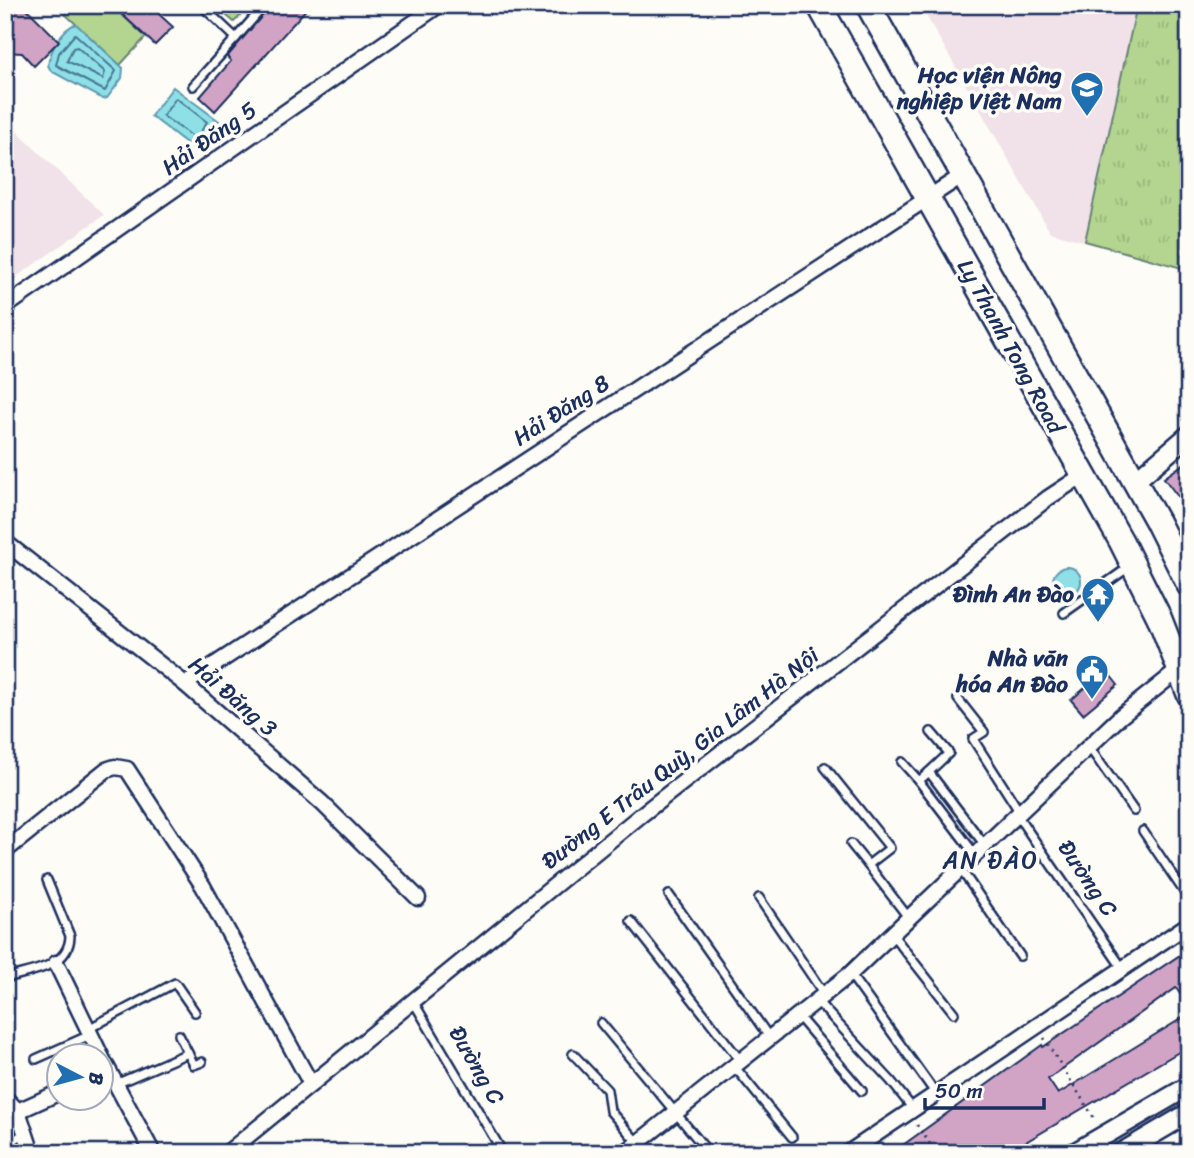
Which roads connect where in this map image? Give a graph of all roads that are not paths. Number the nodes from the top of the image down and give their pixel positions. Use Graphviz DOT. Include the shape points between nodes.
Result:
graph roads {
  1 [pos="201,5"];
  2 [pos="265,5"];
  3 [pos="439,5"];
  4 [pos="820,5"];
  5 [pos="868,5"];
  6 [pos="236,38"];
  7 [pos="193,86"];
  8 [pos="963,175"];
  9 [pos="928,198"];
  10 [pos="5,307"];
  11 [pos="1189,435"];
  12 [pos="1083,475"];
  13 [pos="1135,481"];
  14 [pos="5,542"];
  15 [pos="1133,564"];
  16 [pos="1189,585"];
  17 [pos="1065,613"];
  18 [pos="1180,669"];
  19 [pos="185,684"];
  20 [pos="1189,694"];
  21 [pos="958,699"];
  22 [pos="931,732"];
  23 [pos="1089,746"];
  24 [pos="902,762"];
  25 [pos="825,767"];
  26 [pos="929,772"];
  27 [pos="919,781"];
  28 [pos="1133,811"];
  29 [pos="1018,813"];
  30 [pos="1143,831"];
  31 [pos="851,844"];
  32 [pos="979,849"];
  33 [pos="5,851"];
  34 [pos="868,865"];
  35 [pos="960,867"];
  36 [pos="47,880"];
  37 [pos="669,895"];
  38 [pos="418,898"];
  39 [pos="759,898"];
  40 [pos="1189,899"];
  41 [pos="908,917"];
  42 [pos="631,920"];
  43 [pos="1189,924"];
  44 [pos="891,933"];
  45 [pos="1020,956"];
  46 [pos="56,962"];
  47 [pos="1122,969"];
  48 [pos="850,974"];
  49 [pos="5,978"];
  50 [pos="820,997"];
  51 [pos="413,1000"];
  52 [pos="195,1012"];
  53 [pos="954,1013"];
  54 [pos="797,1015"];
  55 [pos="601,1023"];
  56 [pos="89,1032"];
  57 [pos="179,1035"];
  58 [pos="769,1037"];
  59 [pos="93,1042"];
  60 [pos="188,1053"];
  61 [pos="573,1054"];
  62 [pos="36,1059"];
  63 [pos="202,1062"];
  64 [pos="737,1063"];
  65 [pos="311,1084"];
  66 [pos="116,1085"];
  67 [pos="1189,1086"];
  68 [pos="116,1087"];
  69 [pos="862,1091"];
  70 [pos="936,1094"];
  71 [pos="5,1098"];
  72 [pos="46,1098"];
  73 [pos="18,1111"];
  74 [pos="675,1113"];
  75 [pos="1189,1113"];
  76 [pos="914,1116"];
  77 [pos="24,1133"];
  78 [pos="792,1137"];
  79 [pos="5,1147"];
  80 [pos="629,1150"];
  81 [pos="1122,1152"];
  82 [pos="32,1153"];
  83 [pos="153,1153"];
  84 [pos="227,1153"];
  85 [pos="503,1153"];
  86 [pos="709,1153"];
  87 [pos="848,1153"];
  88 [pos="1074,1153"];
  1 -- 6 [label="lane"];
  2 -- 6 [label="lane"];
  3 -- 10 [label="street, Hải Đăng 5"];
  4 -- 9 [label="main road, Ly Thanh Tong Road"];
  5 -- 8 [label="main road, Ly Thanh Tong Road"];
  6 -- 7 [label="lane"];
  8 -- 9 [label="street, Hải Đăng 8"];
  8 -- 13 [label="main road, Ly Thanh Tong Road"];
  9 -- 12 [label="main road, Ly Thanh Tong Road"];
  9 -- 19 [label="street, Hải Đăng 8"];
  11 -- 13 [label="street"];
  12 -- 15 [label="main road, Ly Thanh Tong Road"];
  12 -- 51 [label="street, Đường E Trâu Quỳ, Gia Lâm Hà Nội" via="652,807"];
  13 -- 16 [label="main road, Ly Thanh Tong Road"];
  14 -- 19 [label="street, Hải Đăng 3"];
  15 -- 17 [label="lane"];
  15 -- 18 [label="main road, Ly Thanh Tong Road"];
  18 -- 20 [label="main road, Ly Thanh Tong Road"];
  18 -- 23 [label="street"];
  19 -- 38 [label="street, Hải Đăng 3" via="322,803"];
  21 -- 29 [label="lane, Đường C" via="984,732 974,739"];
  22 -- 26 [label="lane" via="949,753"];
  23 -- 28 [label="lane"];
  23 -- 29 [label="street"];
  24 -- 27 [label="lane"];
  25 -- 34 [label="lane" via="890,848"];
  26 -- 27 [label="lane"];
  26 -- 32 [label="lane"];
  27 -- 32 [label="lane" via="951,827"];
  29 -- 32 [label="street"];
  29 -- 47 [label="lane, Đường C"];
  30 -- 40 [label="lane"];
  31 -- 34 [label="lane"];
  32 -- 35 [label="street"];
  33 -- 65 [label="street" via="106,770 127,769 203,886"];
  34 -- 41 [label="lane"];
  35 -- 41 [label="street"];
  35 -- 45 [label="lane"];
  36 -- 46 [label="lane" via="71,936 65,956"];
  37 -- 58 [label="lane"];
  39 -- 50 [label="lane"];
  41 -- 44 [label="street"];
  42 -- 64 [label="lane"];
  43 -- 47 [label="street"];
  44 -- 48 [label="street"];
  44 -- 53 [label="lane"];
  46 -- 49 [label="lane"];
  46 -- 56 [label="street"];
  47 -- 70 [label="street"];
  48 -- 50 [label="street"];
  48 -- 70 [label="lane"];
  50 -- 54 [label="street"];
  50 -- 76 [label="lane" via="891,1081"];
  51 -- 65 [label="street, Đường E Trâu Quỳ, Gia Lâm Hà Nội"];
  51 -- 85 [label="lane, Đường C"];
  52 -- 56 [label="lane" via="175,983"];
  54 -- 58 [label="street"];
  54 -- 69 [label="lane"];
  55 -- 74 [label="lane"];
  56 -- 59 [label="street"];
  56 -- 62 [label="lane"];
  57 -- 60 [label="lane"];
  58 -- 64 [label="street"];
  60 -- 63 [label="lane" via="194,1065"];
  60 -- 66 [label="lane"];
  61 -- 80 [label="lane" via="607,1090 610,1111"];
  64 -- 74 [label="street"];
  64 -- 78 [label="lane"];
  65 -- 84 [label="street, Đường E Trâu Quỳ, Gia Lâm Hà Nội"];
  67 -- 88 [label="street"];
  68 -- 83 [label="street"];
  70 -- 76 [label="street"];
  71 -- 73 [label="street"];
  72 -- 73 [label="street"];
  73 -- 77 [label="street"];
  74 -- 80 [label="street"];
  74 -- 86 [label="lane"];
  75 -- 81 [label="street"];
  76 -- 87 [label="street"];
  77 -- 79 [label="lane"];
  77 -- 82 [label="street"];
}
